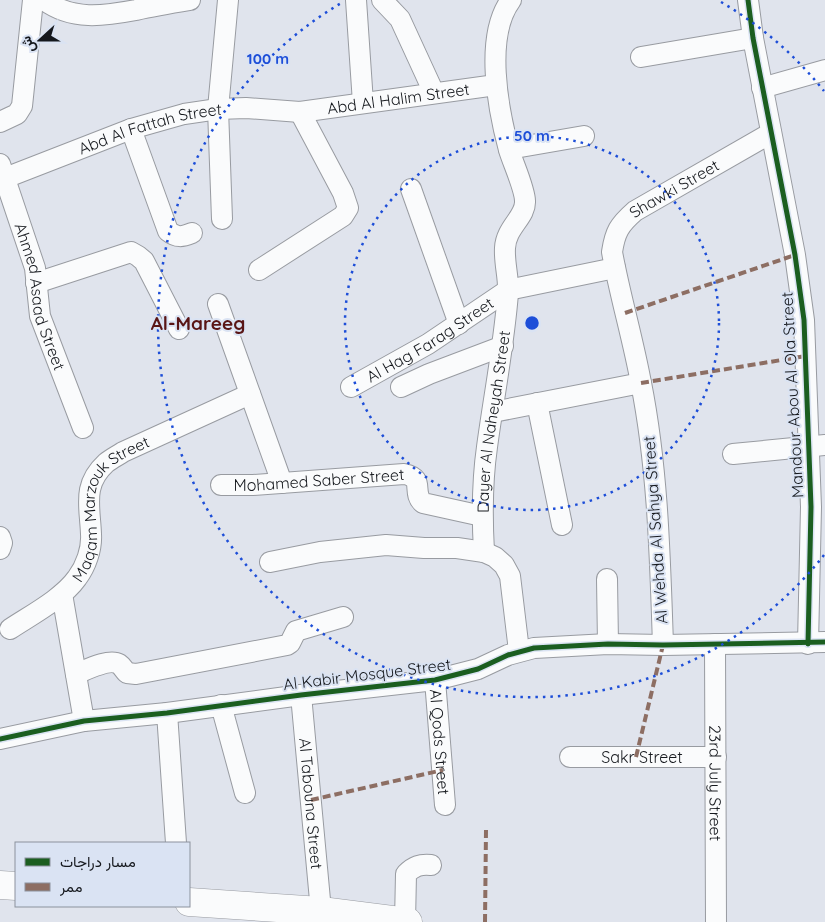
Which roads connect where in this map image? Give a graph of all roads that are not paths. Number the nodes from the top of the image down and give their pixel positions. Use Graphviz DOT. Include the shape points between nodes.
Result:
graph roads {
  1 [pos="33,0"];
  2 [pos="44,0"];
  3 [pos="190,0"];
  4 [pos="228,0"];
  5 [pos="356,0"];
  6 [pos="382,0"];
  7 [pos="511,0"];
  8 [pos="748,0"];
  9 [pos="752,38"];
  10 [pos="641,57"];
  11 [pos="825,70"];
  12 [pos="496,85"];
  13 [pos="762,88"];
  14 [pos="434,93"];
  15 [pos="363,103"];
  16 [pos="218,109"];
  17 [pos="300,112"];
  18 [pos="0,122"];
  19 [pos="131,129"];
  20 [pos="771,133"];
  21 [pos="584,136"];
  22 [pos="509,149"];
  23 [pos="2,171"];
  24 [pos="411,189"];
  25 [pos="222,220"];
  26 [pos="192,233"];
  27 [pos="615,268"];
  28 [pos="259,270"];
  29 [pos="36,283"];
  30 [pos="508,290"];
  31 [pos="218,304"];
  32 [pos="459,324"];
  33 [pos="180,329"];
  34 [pos="503,346"];
  35 [pos="641,383"];
  36 [pos="351,387"];
  37 [pos="401,387"];
  38 [pos="250,394"];
  39 [pos="537,403"];
  40 [pos="493,412"];
  41 [pos="83,428"];
  42 [pos="817,446"];
  43 [pos="733,454"];
  44 [pos="282,483"];
  45 [pos="221,486"];
  46 [pos="818,507"];
  47 [pos="482,516"];
  48 [pos="562,525"];
  49 [pos="0,537"];
  50 [pos="0,549"];
  51 [pos="484,552"];
  52 [pos="270,562"];
  53 [pos="607,578"];
  54 [pos="62,594"];
  55 [pos="343,617"];
  56 [pos="10,629"];
  57 [pos="816,643"];
  58 [pos="608,644"];
  59 [pos="716,644"];
  60 [pos="663,645"];
  61 [pos="519,651"];
  62 [pos="76,674"];
  63 [pos="435,680"];
  64 [pos="301,695"];
  65 [pos="221,705"];
  66 [pos="167,713"];
  67 [pos="84,721"];
  68 [pos="0,739"];
  69 [pos="570,757"];
  70 [pos="716,757"];
  71 [pos="245,793"];
  72 [pos="445,804"];
  73 [pos="176,842"];
  74 [pos="432,865"];
  75 [pos="0,885"];
  76 [pos="15,886"];
  77 [pos="190,902"];
  78 [pos="320,911"];
  79 [pos="406,922"];
  80 [pos="716,922"];
  1 -- 18 [label="street" via="22,106 17,114"];
  2 -- 3 [label="street" via="68,13 88,16"];
  4 -- 16 [label="street"];
  5 -- 15 [label="street"];
  6 -- 14 [label="street" via="400,19"];
  7 -- 12 [label="street, Dayer Al Naheyah Street" via="501,16 496,40"];
  8 -- 9 [label="street, Mandour Abou Al Ola Street"];
  9 -- 10 [label="street"];
  9 -- 13 [label="street, Mandour Abou Al Ola Street"];
  11 -- 13 [label="street"];
  12 -- 14 [label="street, Abd Al Halim Street"];
  12 -- 22 [label="street, Dayer Al Naheyah Street"];
  13 -- 20 [label="street, Mandour Abou Al Ola Street"];
  14 -- 15 [label="street, Abd Al Halim Street"];
  15 -- 17 [label="street, Abd Al Halim Street"];
  16 -- 17 [label="street, Abd Al Fattah Street"];
  16 -- 19 [label="street, Abd Al Fattah Street" via="184,114"];
  16 -- 25 [label="street"];
  17 -- 28 [label="street" via="348,208 343,216"];
  19 -- 23 [label="street, Abd Al Fattah Street"];
  19 -- 26 [label="street" via="168,231 182,237"];
  20 -- 27 [label="street, Shawki Street" via="634,211 614,236"];
  20 -- 42 [label="street, Mandour Abou Al Ola Street" via="795,255"];
  21 -- 22 [label="street"];
  22 -- 30 [label="street, Dayer Al Naheyah Street" via="525,201 523,212 506,237"];
  23 -- 29 [label="street, Ahmed Asaad Street" via="27,244"];
  24 -- 32 [label="street"];
  27 -- 30 [label="street"];
  27 -- 35 [label="street, Al Wehda Al Sahya Street"];
  29 -- 33 [label="street" via="131,252 144,261"];
  29 -- 41 [label="street, Ahmed Asaad Street" via="40,316"];
  30 -- 32 [label="street, Al Hag Farag Street"];
  30 -- 34 [label="street, Dayer Al Naheyah Street"];
  31 -- 38 [label="street"];
  32 -- 36 [label="street, Al Hag Farag Street"];
  34 -- 37 [label="street"];
  34 -- 40 [label="street, Dayer Al Naheyah Street"];
  35 -- 39 [label="street"];
  35 -- 60 [label="street, Al Wehda Al Sahya Street" via="654,468"];
  38 -- 44 [label="street"];
  38 -- 54 [label="street, Maqam Marzouk Street" via="106,462 88,495 91,536 88,558 77,578"];
  39 -- 40 [label="street"];
  39 -- 48 [label="street"];
  40 -- 47 [label="street, Dayer Al Naheyah Street"];
  42 -- 43 [label="street"];
  42 -- 46 [label="street, Mandour Abou Al Ola Street"];
  44 -- 45 [label="street, Mohamed Saber Street"];
  44 -- 47 [label="street, Mohamed Saber Street" via="412,475 418,486 419,500 423,503"];
  46 -- 57 [label="street, Mandour Abou Al Ola Street"];
  47 -- 51 [label="street, Dayer Al Naheyah Street"];
  49 -- 50 [label="street"];
  51 -- 52 [label="street" via="386,545 320,552"];
  51 -- 61 [label="street" via="504,565 510,576"];
  53 -- 58 [label="street"];
  54 -- 56 [label="street, Maqam Marzouk Street"];
  54 -- 62 [label="street"];
  55 -- 62 [label="street" via="296,631 287,645 136,674 127,673 120,664 108,662"];
  57 -- 59 [label="street, Al Kabir Mosque Street"];
  58 -- 60 [label="street, Al Kabir Mosque Street"];
  58 -- 61 [label="street, Al Kabir Mosque Street"];
  59 -- 60 [label="street, Al Kabir Mosque Street"];
  59 -- 70 [label="street, 23rd July Street"];
  61 -- 63 [label="street, Al Kabir Mosque Street" via="478,668"];
  62 -- 67 [label="street"];
  63 -- 64 [label="street, Al Kabir Mosque Street"];
  63 -- 72 [label="street, Al Qods Street"];
  64 -- 65 [label="street, Al Kabir Mosque Street"];
  64 -- 78 [label="street, Al Tabouna Street"];
  65 -- 66 [label="street, Al Kabir Mosque Street"];
  65 -- 71 [label="street"];
  66 -- 67 [label="street, Al Kabir Mosque Street"];
  66 -- 73 [label="street"];
  67 -- 68 [label="street, Al Kabir Mosque Street"];
  69 -- 70 [label="street, Sakr Street"];
  70 -- 80 [label="street, 23rd July Street"];
  74 -- 79 [label="street" via="413,867 406,874"];
  75 -- 76 [label="street"];
  77 -- 78 [label="street"];
  78 -- 79 [label="street"];
}
